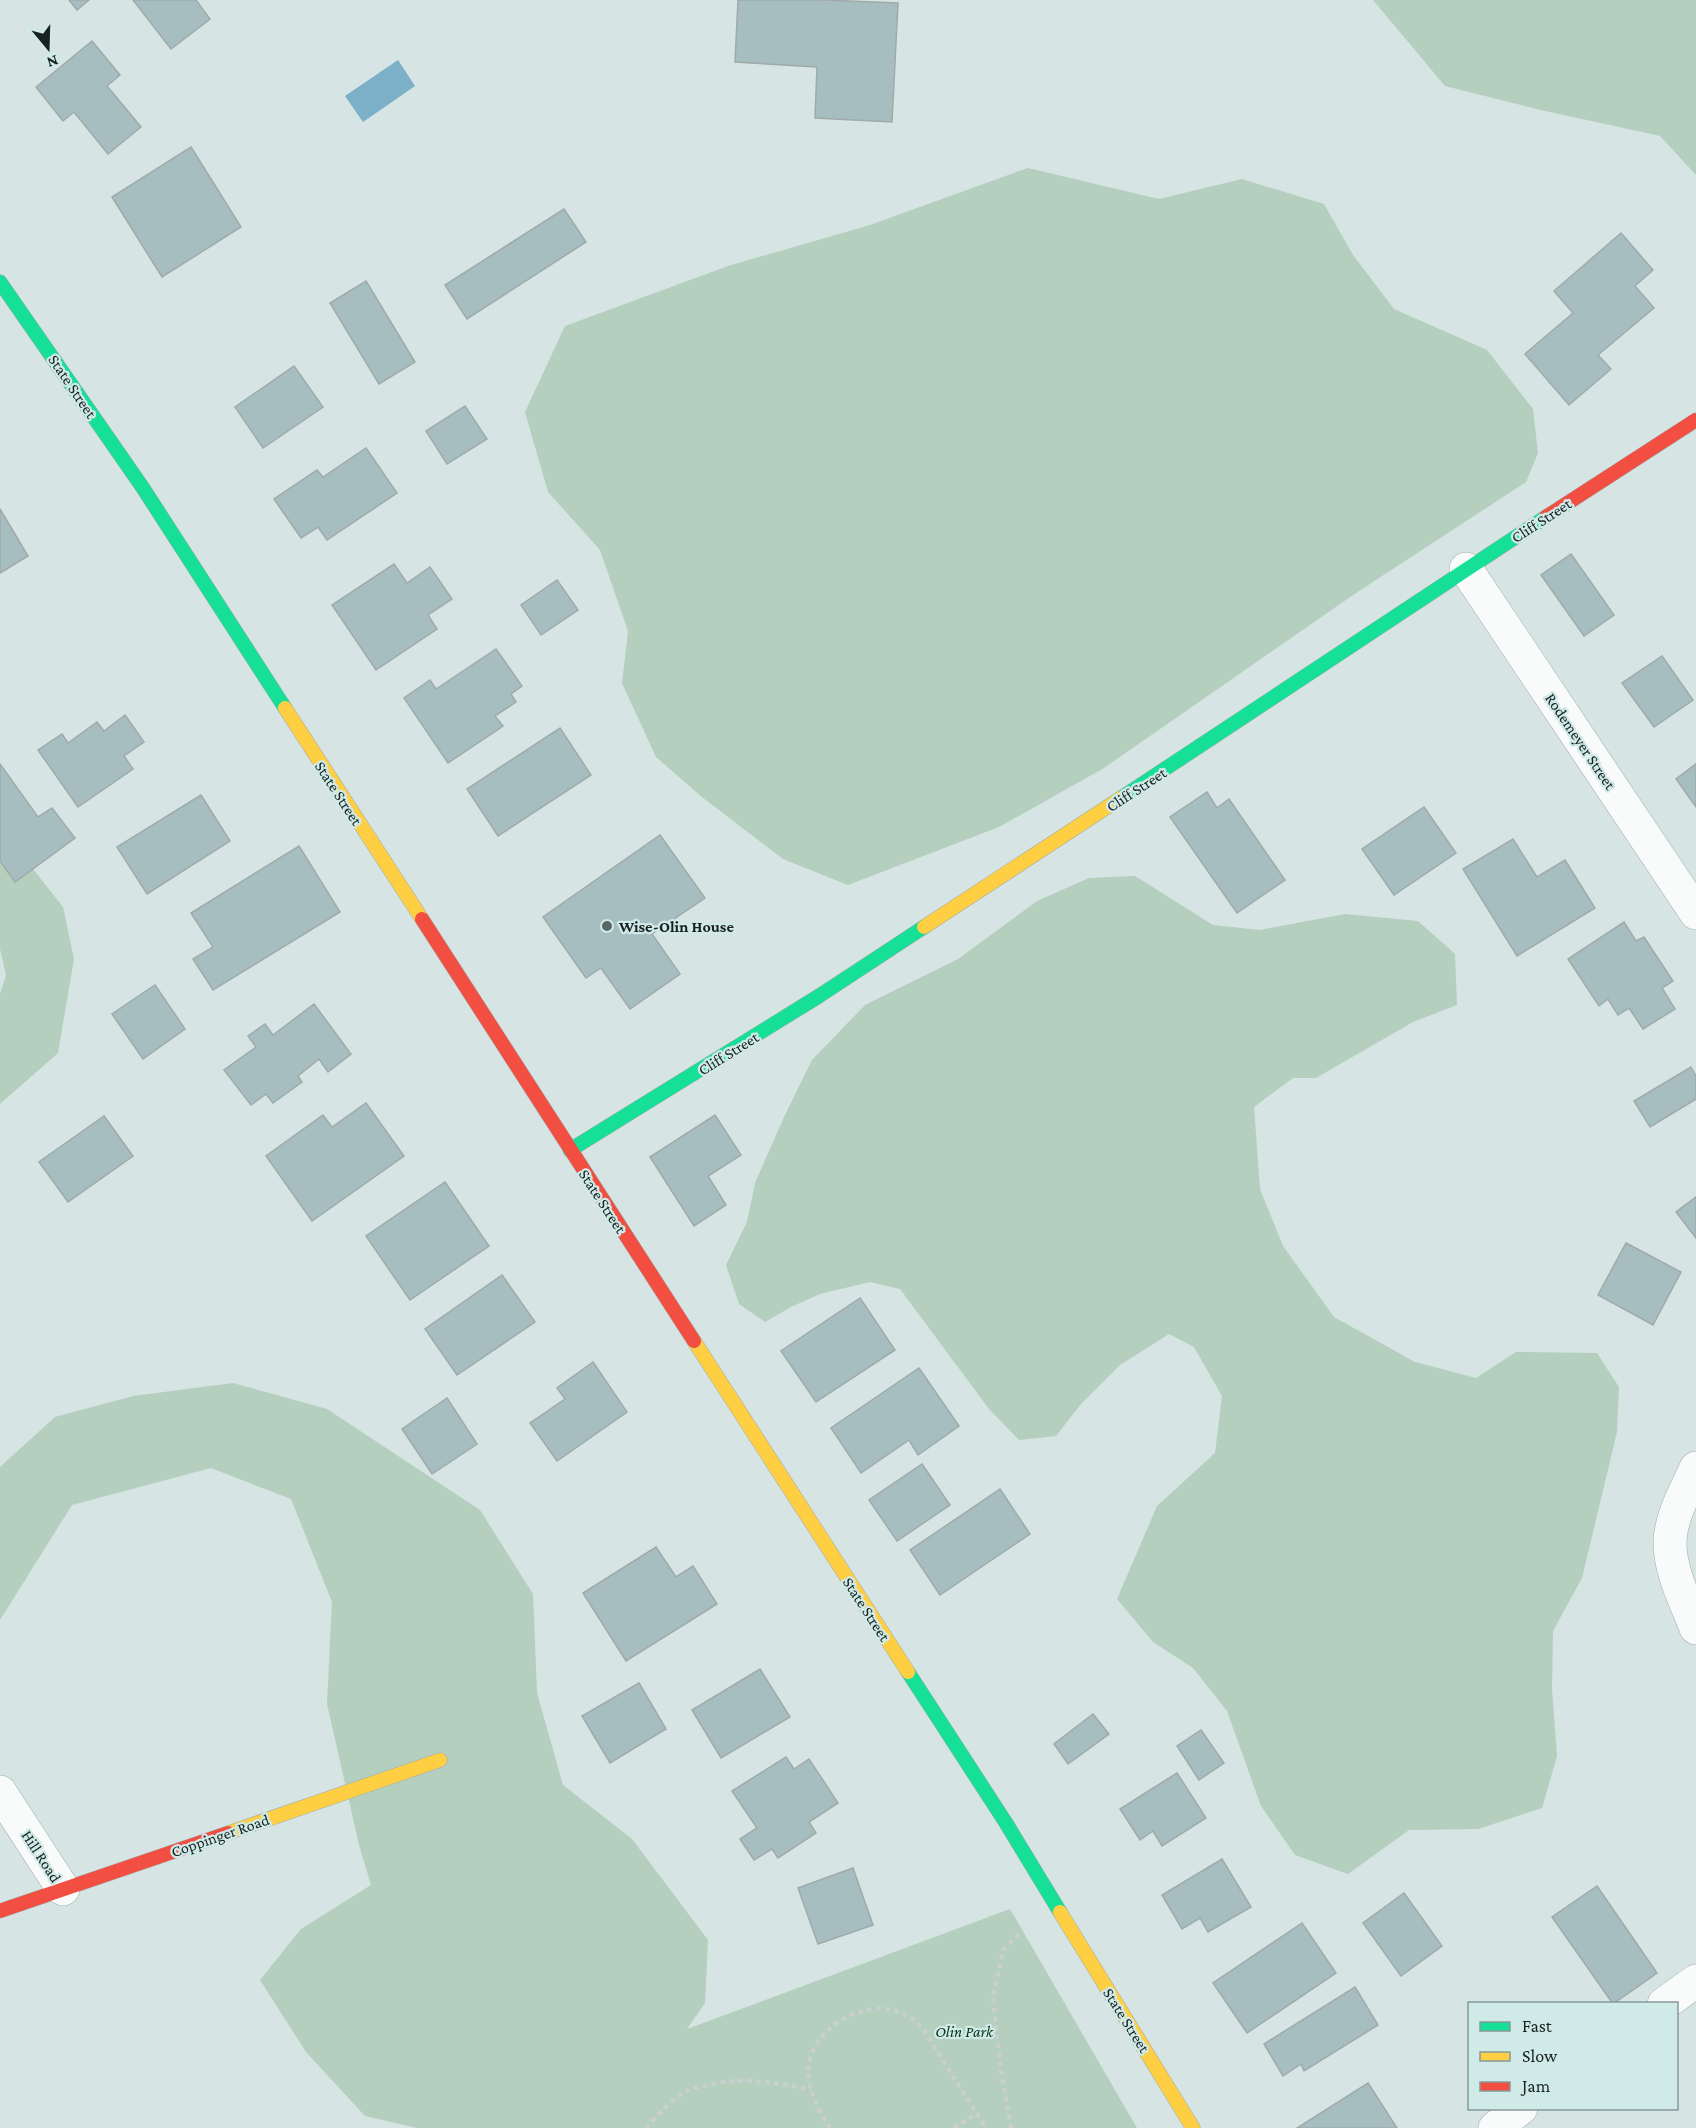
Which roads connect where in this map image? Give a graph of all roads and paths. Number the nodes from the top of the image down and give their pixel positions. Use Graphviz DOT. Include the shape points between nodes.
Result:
graph roads {
  1 [pos="0,282"];
  2 [pos="1696,420"];
  3 [pos="1466,569"];
  4 [pos="1696,913"];
  5 [pos="570,1150"];
  6 [pos="1696,1468"];
  7 [pos="1696,1628"];
  8 [pos="440,1760"];
  9 [pos="0,1792"];
  10 [pos="63,1889"];
  11 [pos="0,1911"];
  12 [pos="1019,1934"];
  13 [pos="1696,1981"];
  14 [pos="1667,2002"];
  15 [pos="811,2090"];
  16 [pos="1520,2110"];
  17 [pos="977,2113"];
  18 [pos="646,2128"];
  19 [pos="830,2128"];
  20 [pos="954,2128"];
  21 [pos="986,2128"];
  22 [pos="1011,2128"];
  23 [pos="1193,2128"];
  24 [pos="1495,2128"];
  1 -- 5 [label="street, State Street" via="143,489"];
  2 -- 3 [label="street, Cliff Street"];
  3 -- 4 [label="street, Rodemeyer Street"];
  3 -- 5 [label="street, Cliff Street" via="819,996"];
  5 -- 23 [label="street, State Street" via="1006,1824"];
  6 -- 7 [label="street" via="1674,1520 1670,1543 1673,1565"];
  8 -- 10 [label="street, Coppinger Road"];
  9 -- 10 [label="street, Hill Road"];
  10 -- 11 [label="street, Coppinger Road"];
  12 -- 22 [label="path" via="1003,1950 993,1998"];
  13 -- 14 [label="street"];
  15 -- 17 [label="path" via="809,2064 813,2051 833,2025 862,2012 897,2011 923,2029"];
  15 -- 18 [label="path" via="747,2080 715,2083 688,2090"];
  15 -- 19 [label="path"];
  16 -- 24 [label="street"];
  17 -- 20 [label="path"];
  17 -- 21 [label="path"];
}
